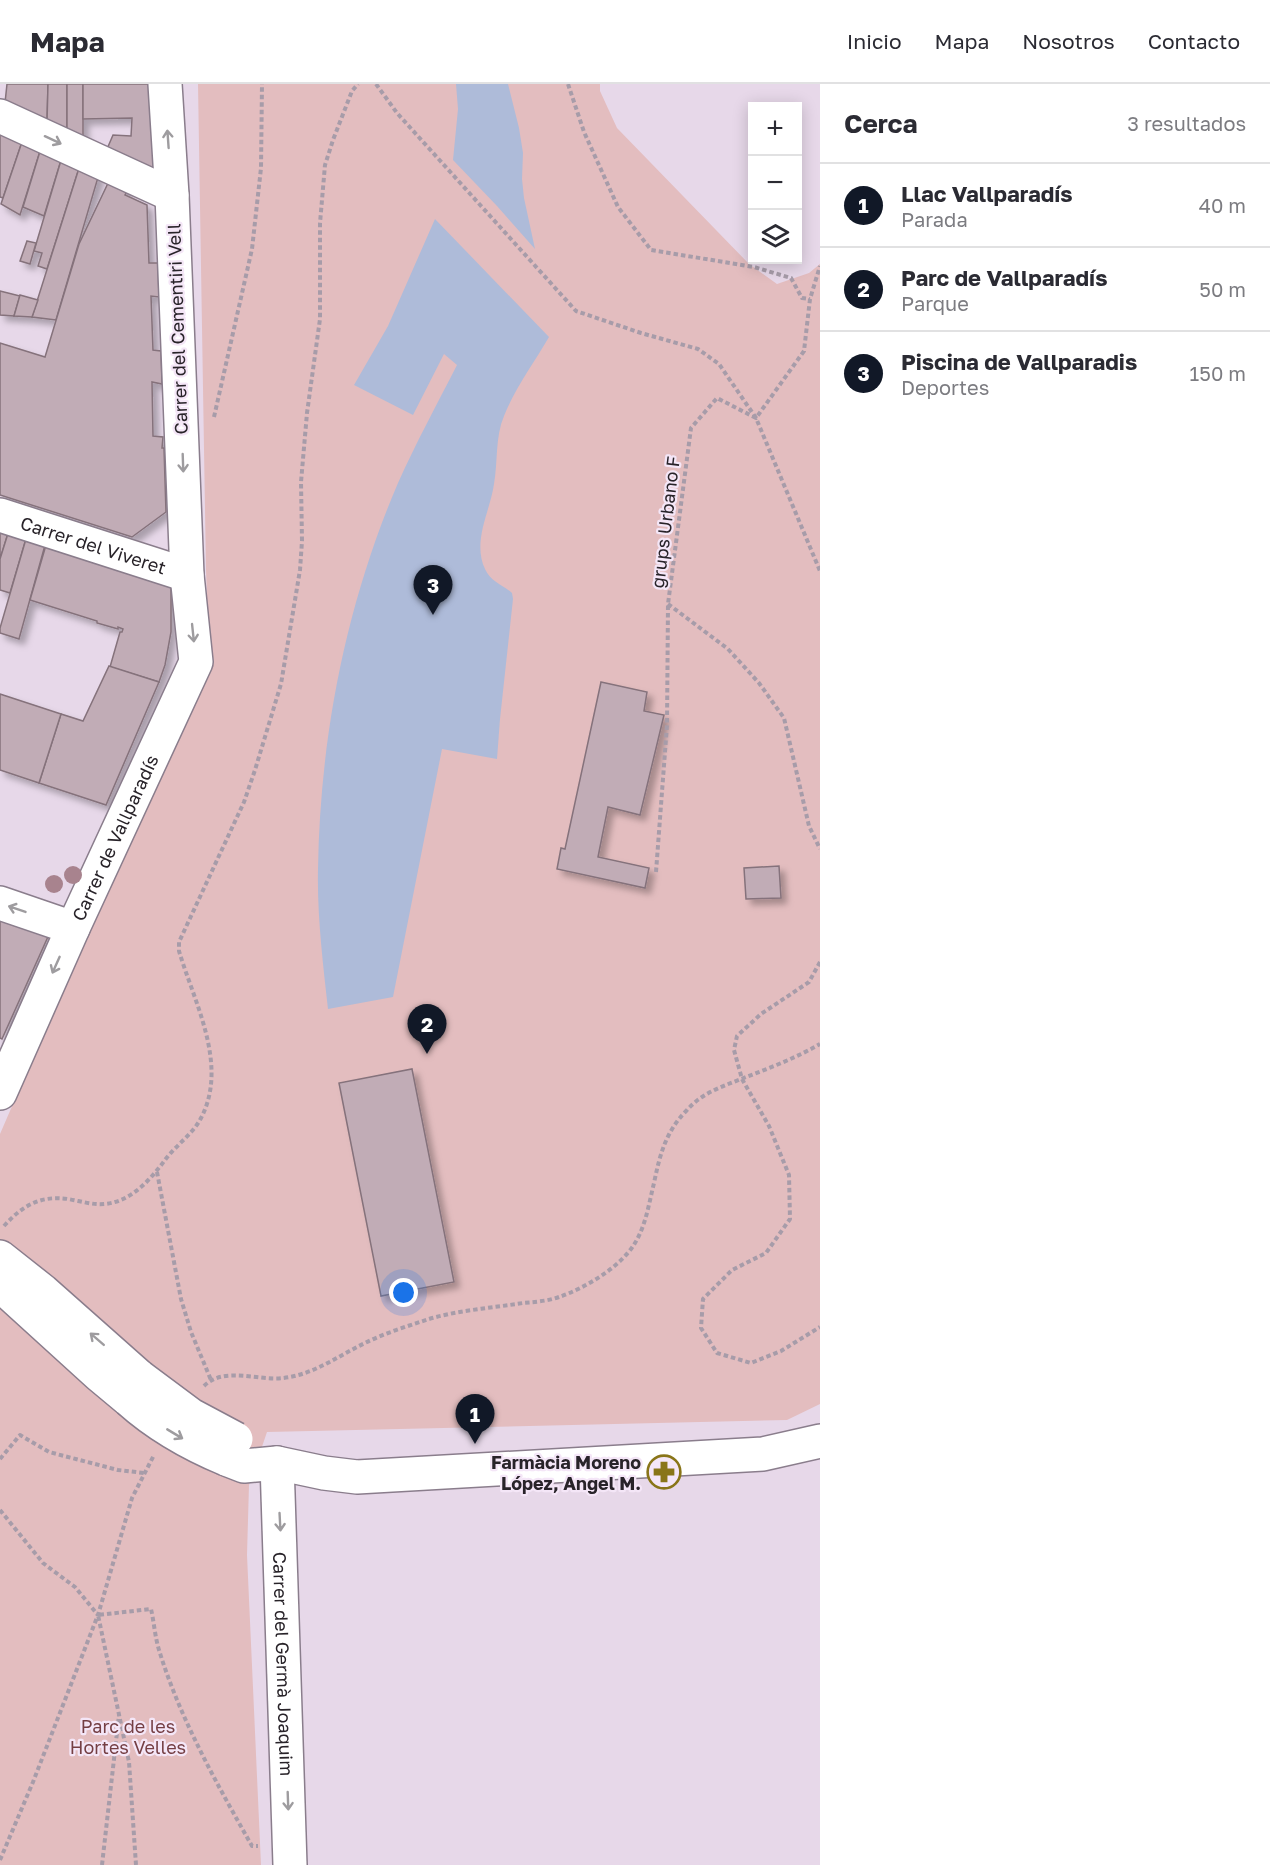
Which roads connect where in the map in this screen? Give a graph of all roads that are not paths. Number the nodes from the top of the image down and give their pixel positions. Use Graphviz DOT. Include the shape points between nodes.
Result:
graph roads {
  1 [pos="165,84"];
  2 [pos="0,116"];
  3 [pos="172,195"];
  4 [pos="0,515"];
  5 [pos="187,575"];
  6 [pos="0,903"];
  7 [pos="73,928"];
  8 [pos="0,1093"];
  9 [pos="0,1257"];
  10 [pos="0,1285"];
  11 [pos="135,1388"];
  12 [pos="820,1441"];
  13 [pos="277,1463"];
  14 [pos="289,1855"];
  3 -- 1 [label="street, Carrer del Cementiri Vell, one-way"];
  2 -- 3 [label="street, one-way"];
  3 -- 5 [label="street, Carrer del Cementiri Vell, one-way"];
  4 -- 5 [label="street, Carrer del Viveret"];
  5 -- 7 [label="street, Carrer de Vallparadís, one-way" via="196,662"];
  7 -- 6 [label="street, one-way"];
  7 -- 8 [label="street, Carrer de Vallparadís, one-way"];
  11 -- 9 [label="street, one-way" via="43,1291"];
  10 -- 11 [label="street" via="99,1375"];
  11 -- 13 [label="street, bridge" via="191,1415 231,1449 252,1445"];
  12 -- 13 [label="street" via="763,1454 357,1477"];
  13 -- 14 [label="street, Carrer del Germà Joaquim, one-way"];
}
